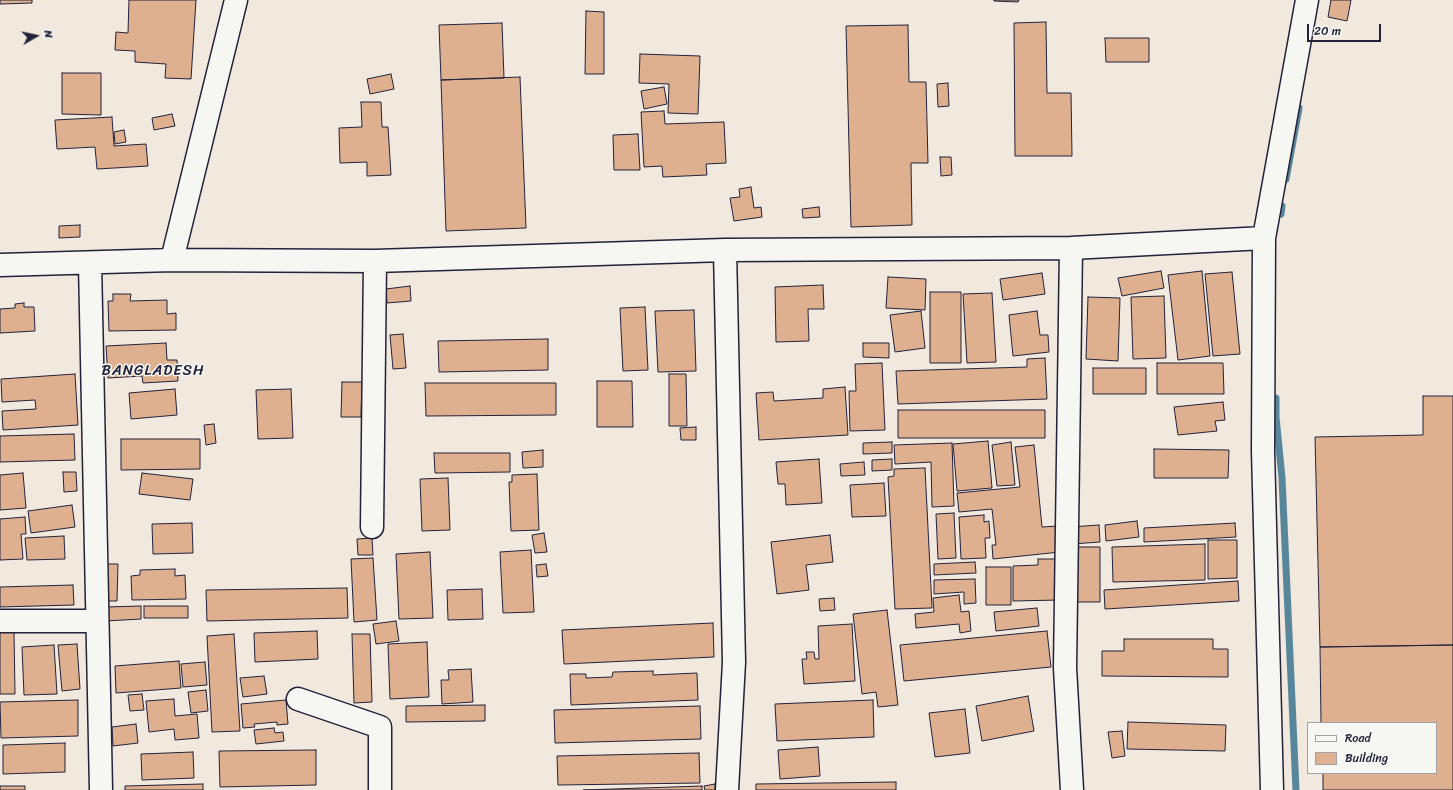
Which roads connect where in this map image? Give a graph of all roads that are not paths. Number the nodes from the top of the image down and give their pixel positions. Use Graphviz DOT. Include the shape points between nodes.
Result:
graph roads {
  1 [pos="236,0"];
  2 [pos="1307,0"];
  3 [pos="1264,238"];
  4 [pos="1071,248"];
  5 [pos="725,250"];
  6 [pos="172,260"];
  7 [pos="375,261"];
  8 [pos="90,263"];
  9 [pos="0,264"];
  10 [pos="372,527"];
  11 [pos="0,621"];
  12 [pos="96,621"];
  13 [pos="298,699"];
  14 [pos="101,790"];
  15 [pos="380,790"];
  16 [pos="727,790"];
  17 [pos="1072,790"];
  18 [pos="1272,790"];
  1 -- 6 [label="street"];
  2 -- 3 [label="street"];
  3 -- 4 [label="street"];
  3 -- 18 [label="street" via="1263,451"];
  4 -- 5 [label="street"];
  4 -- 17 [label="street" via="1065,668"];
  5 -- 7 [label="street"];
  5 -- 16 [label="street" via="734,662"];
  6 -- 7 [label="street"];
  6 -- 8 [label="street"];
  7 -- 10 [label="street"];
  8 -- 9 [label="street"];
  8 -- 12 [label="street"];
  11 -- 12 [label="street"];
  12 -- 14 [label="street"];
  13 -- 15 [label="street" via="380,727"];
}
